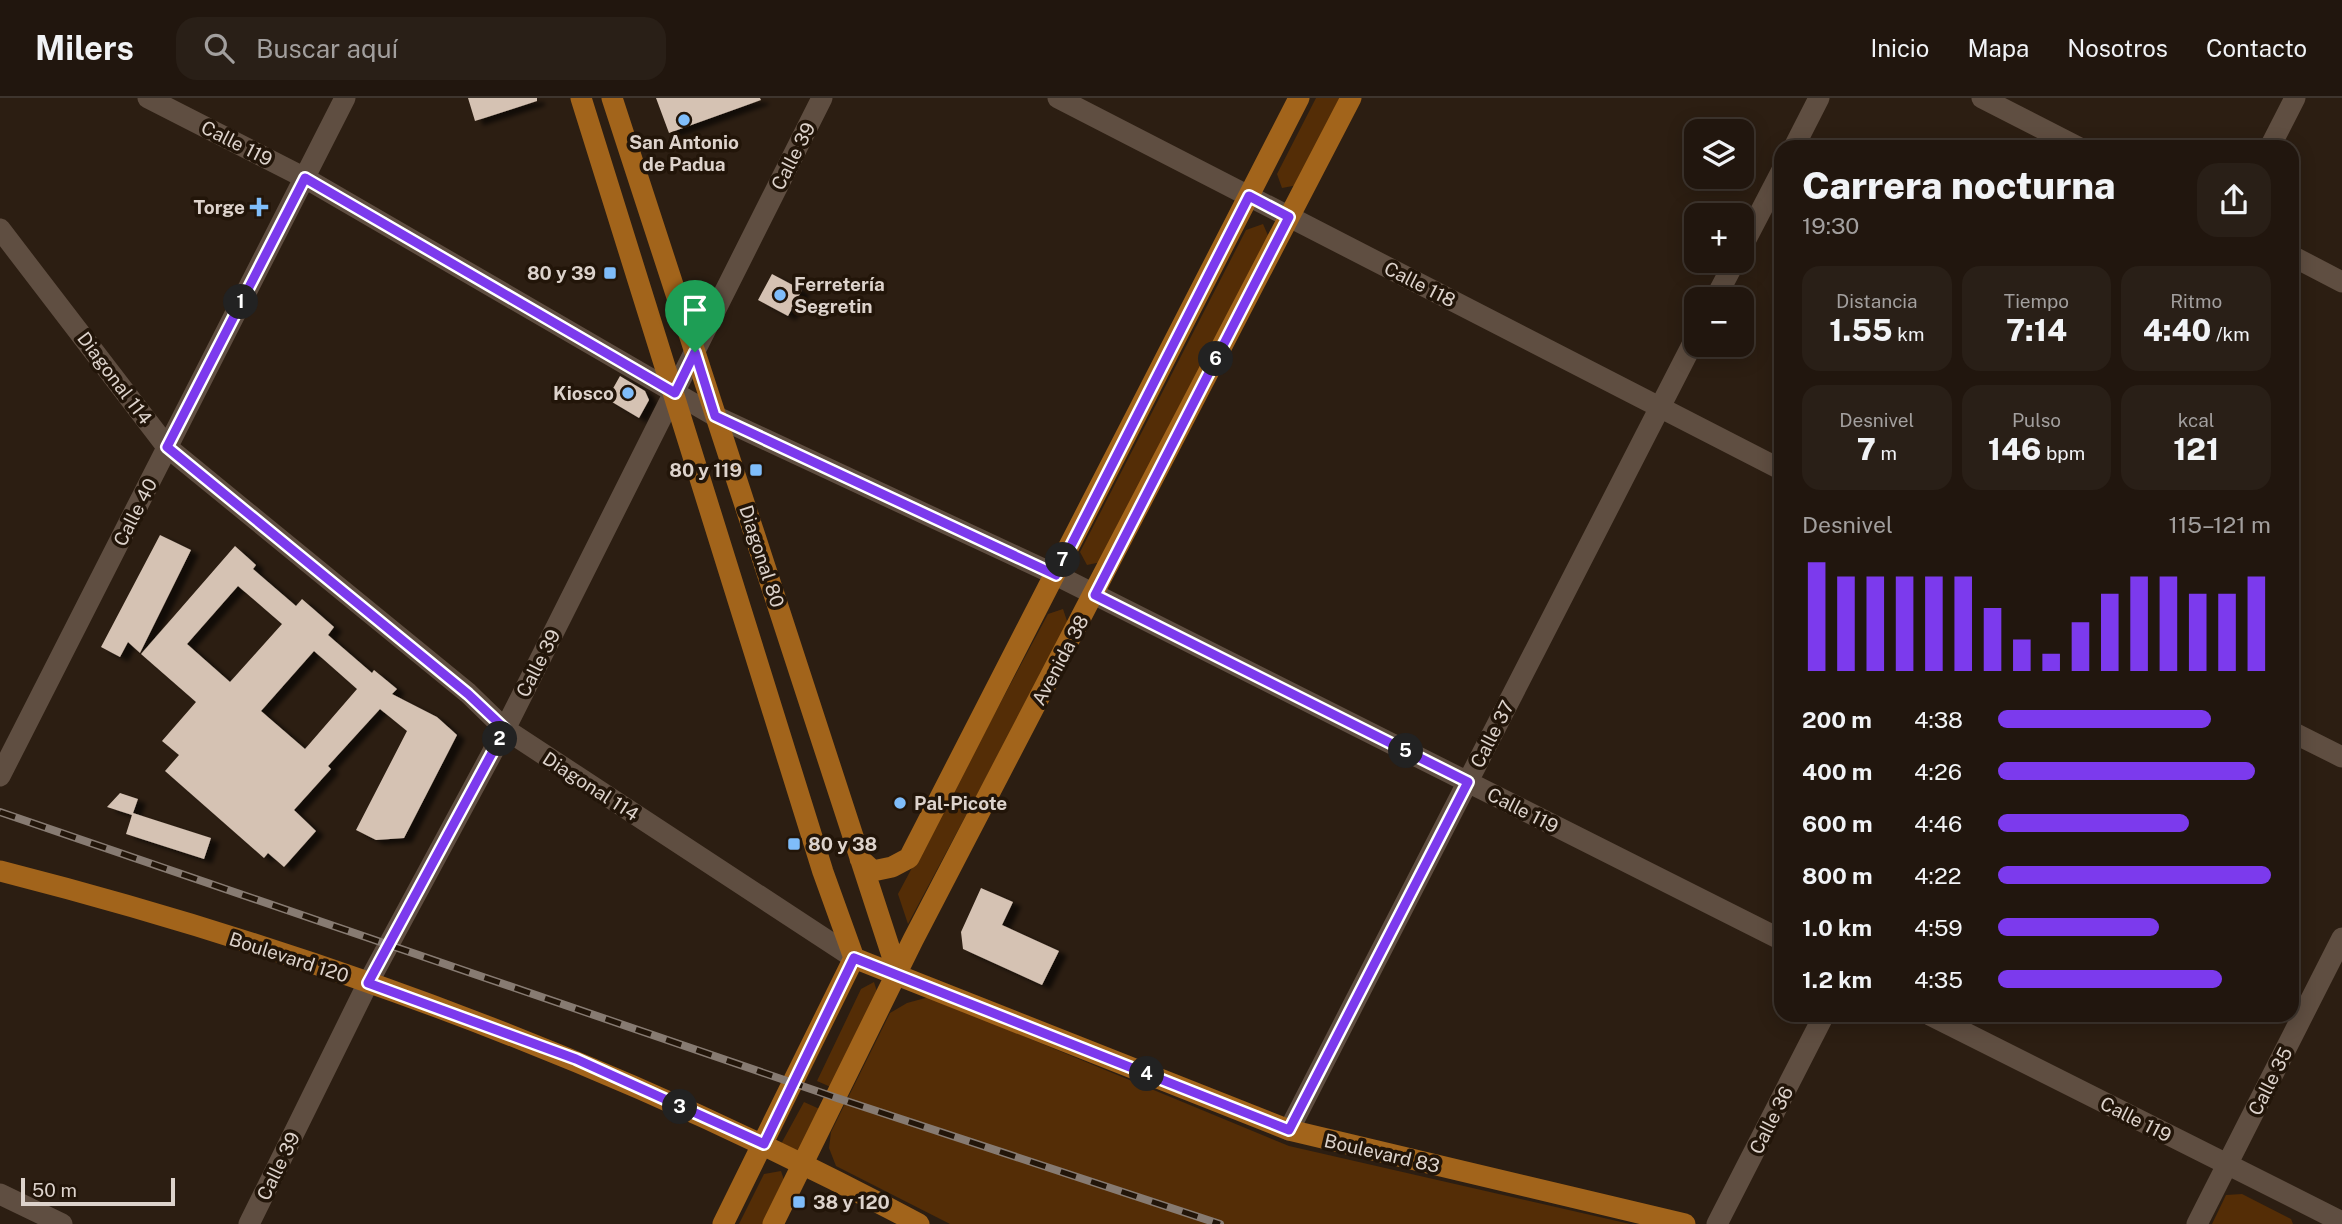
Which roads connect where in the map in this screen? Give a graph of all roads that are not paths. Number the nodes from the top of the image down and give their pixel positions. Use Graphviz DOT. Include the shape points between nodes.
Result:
graph roads {
  1 [pos="148,98"];
  2 [pos="345,98"];
  3 [pos="581,98"];
  4 [pos="612,98"];
  5 [pos="822,98"];
  6 [pos="1058,98"];
  7 [pos="1299,98"];
  8 [pos="1351,98"];
  9 [pos="1819,98"];
  10 [pos="1982,98"];
  11 [pos="2295,98"];
  12 [pos="1798,140"];
  13 [pos="2064,140"];
  14 [pos="2274,140"];
  15 [pos="305,178"];
  16 [pos="1774,185"];
  17 [pos="1249,196"];
  18 [pos="1289,217"];
  19 [pos="1754,224"];
  20 [pos="0,229"];
  21 [pos="2299,260"];
  22 [pos="2342,282"];
  23 [pos="695,352"];
  24 [pos="1686,357"];
  25 [pos="675,393"];
  26 [pos="1660,407"];
  27 [pos="715,416"];
  28 [pos="167,447"];
  29 [pos="1774,466"];
  30 [pos="1056,575"];
  31 [pos="1095,595"];
  32 [pos="505,729"];
  33 [pos="2299,736"];
  34 [pos="2342,757"];
  35 [pos="0,776"];
  36 [pos="1468,782"];
  37 [pos="860,859"];
  38 [pos="0,871"];
  39 [pos="1774,936"];
  40 [pos="2342,938"];
  41 [pos="854,958"];
  42 [pos="898,974"];
  43 [pos="368,983"];
  44 [pos="1820,1022"];
  45 [pos="1944,1022"];
  46 [pos="1289,1130"];
  47 [pos="764,1144"];
  48 [pos="805,1163"];
  49 [pos="2227,1164"];
  50 [pos="0,1194"];
  51 [pos="2342,1222"];
  52 [pos="62,1224"];
  53 [pos="249,1224"];
  54 [pos="723,1224"];
  55 [pos="773,1224"];
  56 [pos="919,1224"];
  57 [pos="1685,1224"];
  58 [pos="1717,1224"];
  59 [pos="2197,1224"];
  1 -- 15 [label="street, Calle 119"];
  2 -- 15 [label="street, Calle 40"];
  3 -- 25 [label="main road, Diagonal 80"];
  4 -- 23 [label="main road, Diagonal 80"];
  5 -- 23 [label="street, Calle 39"];
  6 -- 17 [label="street, Calle 118"];
  7 -- 17 [label="main road"];
  8 -- 18 [label="main road, Avenida 38"];
  9 -- 12 [label="street"];
  10 -- 13 [label="street"];
  11 -- 14 [label="street"];
  15 -- 25 [label="street, Calle 119"];
  15 -- 28 [label="street, Calle 40"];
  16 -- 19 [label="street"];
  17 -- 18 [label="street, Calle 118"];
  17 -- 30 [label="main road"];
  18 -- 26 [label="street, Calle 118"];
  18 -- 31 [label="main road, Avenida 38"];
  20 -- 28 [label="street, Diagonal 114"];
  21 -- 22 [label="street"];
  23 -- 25 [label="street, Calle 39"];
  23 -- 27 [label="main road, Diagonal 80"];
  24 -- 26 [label="street, Calle 37"];
  25 -- 27 [label="street, Calle 119"];
  25 -- 32 [label="street, Calle 39"];
  25 -- 41 [label="main road, Diagonal 80" via="823,872"];
  26 -- 29 [label="street, Calle 118"];
  26 -- 36 [label="street, Calle 37"];
  27 -- 30 [label="street, Calle 119"];
  27 -- 37 [label="main road, Diagonal 80"];
  28 -- 32 [label="street, Diagonal 114"];
  28 -- 35 [label="street, Calle 40"];
  30 -- 31 [label="street, Calle 119"];
  30 -- 37 [label="main road" via="909,858 873,871"];
  31 -- 36 [label="street, Calle 119"];
  31 -- 42 [label="main road, Avenida 38"];
  32 -- 41 [label="street, Diagonal 114"];
  32 -- 43 [label="street, Calle 39"];
  33 -- 34 [label="street"];
  36 -- 39 [label="street, Calle 119"];
  36 -- 46 [label="street, Calle 37"];
  37 -- 42 [label="main road, Diagonal 80"];
  38 -- 43 [label="main road, Boulevard 120" via="116,900"];
  40 -- 49 [label="street, Calle 35"];
  41 -- 42 [label="main road, Boulevard 83"];
  41 -- 47 [label="main road"];
  42 -- 46 [label="main road, Boulevard 83"];
  42 -- 48 [label="main road, Avenida 38"];
  43 -- 47 [label="main road, Boulevard 120" via="576,1059"];
  43 -- 53 [label="street, Calle 39"];
  44 -- 58 [label="street, Calle 36"];
  45 -- 49 [label="street, Calle 119"];
  46 -- 57 [label="main road, Boulevard 83"];
  47 -- 48 [label="main road, Boulevard 120"];
  47 -- 54 [label="main road"];
  48 -- 55 [label="main road, Avenida 38"];
  48 -- 56 [label="main road, Boulevard 120"];
  49 -- 51 [label="street, Calle 119"];
  49 -- 59 [label="street, Calle 35"];
  50 -- 52 [label="street"];
}
